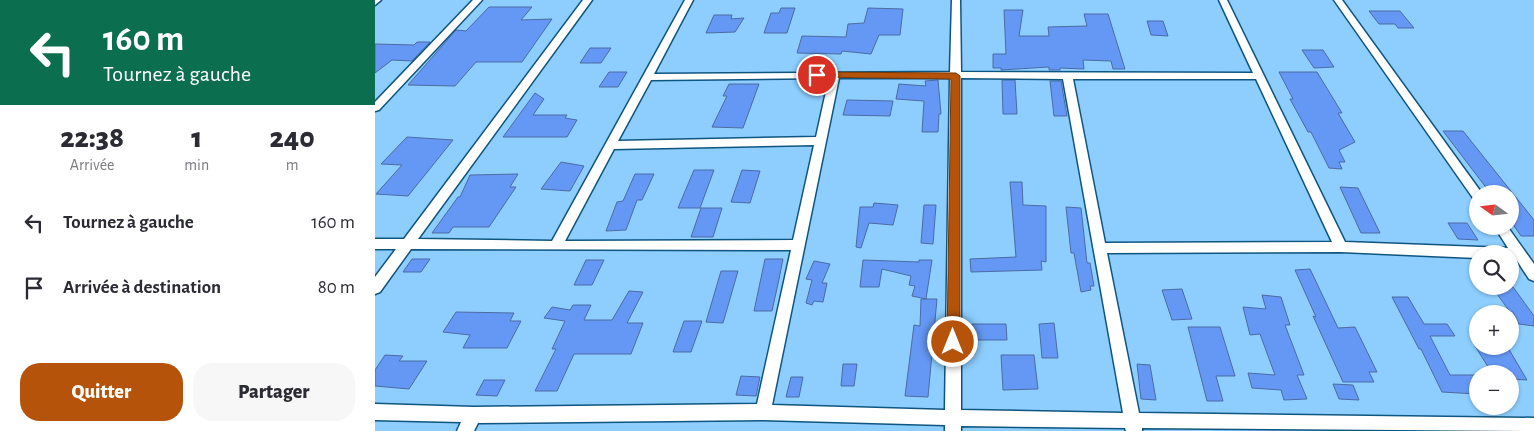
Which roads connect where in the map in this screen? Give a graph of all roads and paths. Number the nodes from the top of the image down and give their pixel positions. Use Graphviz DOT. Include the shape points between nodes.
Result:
graph roads {
  1 [pos="478,0"];
  2 [pos="587,0"];
  3 [pos="689,0"];
  4 [pos="956,0"];
  5 [pos="1223,0"];
  6 [pos="1338,0"];
  7 [pos="835,75"];
  8 [pos="956,76"];
  9 [pos="1259,76"];
  10 [pos="648,77"];
  11 [pos="1069,77"];
  12 [pos="375,108"];
  13 [pos="821,141"];
  14 [pos="611,145"];
  15 [pos="1470,185"];
  16 [pos="1506,235"];
  17 [pos="375,244"];
  18 [pos="407,244"];
  19 [pos="799,245"];
  20 [pos="556,246"];
  21 [pos="1341,247"];
  22 [pos="1100,248"];
  23 [pos="1520,254"];
  24 [pos="1534,275"];
  25 [pos="375,288"];
  26 [pos="375,412"];
  27 [pos="763,412"];
  28 [pos="474,416"];
  29 [pos="953,424"];
  30 [pos="1133,425"];
  31 [pos="1534,426"];
  32 [pos="465,431"];
  1 -- 12 [label="street"];
  2 -- 18 [label="street"];
  3 -- 10 [label="street"];
  4 -- 8 [label="street"];
  5 -- 9 [label="street"];
  6 -- 15 [label="street"];
  7 -- 8 [label="street"];
  7 -- 10 [label="street"];
  7 -- 13 [label="street"];
  8 -- 11 [label="street"];
  8 -- 29 [label="street"];
  9 -- 11 [label="street"];
  9 -- 21 [label="street"];
  10 -- 14 [label="street"];
  11 -- 22 [label="street"];
  13 -- 14 [label="street"];
  13 -- 19 [label="street"];
  14 -- 20 [label="street"];
  16 -- 23 [label="street"];
  17 -- 18 [label="street"];
  18 -- 20 [label="street"];
  18 -- 25 [label="street"];
  19 -- 20 [label="street"];
  19 -- 27 [label="street"];
  21 -- 22 [label="street"];
  21 -- 23 [label="street"];
  22 -- 30 [label="street"];
  23 -- 24 [label="street"];
  26 -- 28 [label="street"];
  27 -- 28 [label="street"];
  27 -- 29 [label="street"];
  28 -- 32 [label="street"];
  29 -- 30 [label="street"];
  30 -- 31 [label="street"];
}
